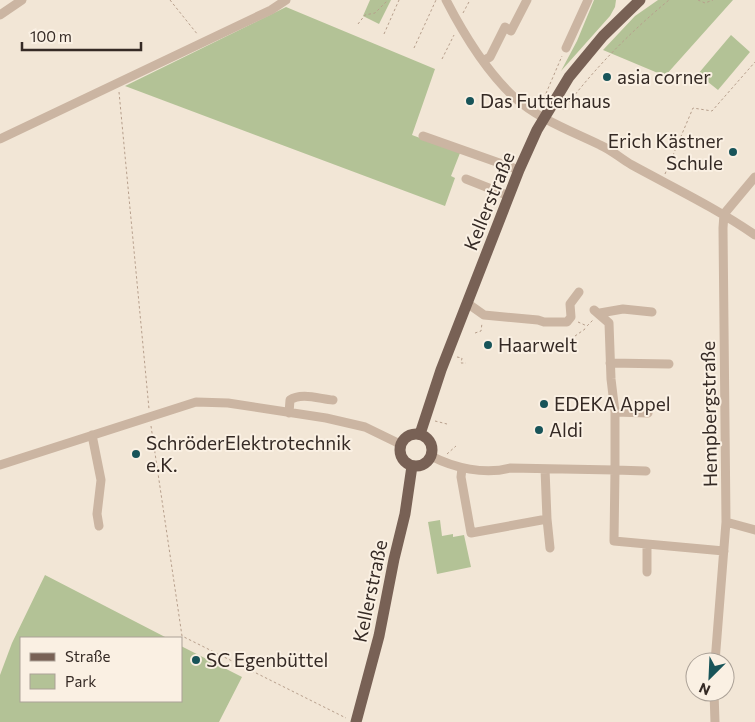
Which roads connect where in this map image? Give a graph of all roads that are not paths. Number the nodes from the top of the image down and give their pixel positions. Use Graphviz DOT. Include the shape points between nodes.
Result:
graph roads {
  1 [pos="22,0"];
  2 [pos="286,0"];
  3 [pos="446,0"];
  4 [pos="527,0"];
  5 [pos="588,0"];
  6 [pos="634,2"];
  7 [pos="0,16"];
  8 [pos="566,48"];
  9 [pos="483,61"];
  10 [pos="544,117"];
  11 [pos="423,136"];
  12 [pos="1,138"];
  13 [pos="519,170"];
  14 [pos="755,177"];
  15 [pos="466,178"];
  16 [pos="509,196"];
  17 [pos="724,214"];
  18 [pos="755,235"];
  19 [pos="579,292"];
  20 [pos="467,303"];
  21 [pos="652,312"];
  22 [pos="610,363"];
  23 [pos="669,364"];
  24 [pos="333,400"];
  25 [pos="289,412"];
  26 [pos="614,412"];
  27 [pos="648,413"];
  28 [pos="92,434"];
  29 [pos="420,434"];
  30 [pos="400,444"];
  31 [pos="431,456"];
  32 [pos="0,464"];
  33 [pos="412,466"];
  34 [pos="462,468"];
  35 [pos="545,469"];
  36 [pos="615,470"];
  37 [pos="646,471"];
  38 [pos="547,519"];
  39 [pos="726,522"];
  40 [pos="99,526"];
  41 [pos="755,530"];
  42 [pos="647,544"];
  43 [pos="550,548"];
  44 [pos="724,552"];
  45 [pos="647,572"];
  46 [pos="716,652"];
  47 [pos="714,702"];
  48 [pos="354,722"];
  49 [pos="715,722"];
  1 -- 7 [label="street"];
  2 -- 12 [label="street"];
  3 -- 9 [label="street"];
  4 -- 9 [label="street" via="511,31 505,27 490,57"];
  5 -- 8 [label="street"];
  6 -- 10 [label="main road, Kellerstraße" via="569,77"];
  9 -- 10 [label="street" via="515,98"];
  10 -- 13 [label="main road, Kellerstraße"];
  10 -- 17 [label="street"];
  11 -- 13 [label="street"];
  13 -- 16 [label="main road, Kellerstraße"];
  14 -- 17 [label="street"];
  15 -- 16 [label="street"];
  16 -- 20 [label="main road, Kellerstraße"];
  17 -- 18 [label="street"];
  17 -- 39 [label="street, Hempbergstraße"];
  19 -- 20 [label="street" via="570,304 571,317 567,322 484,315"];
  20 -- 29 [label="main road, Kellerstraße"];
  21 -- 22 [label="street" via="597,311 609,323"];
  22 -- 23 [label="street"];
  22 -- 26 [label="street"];
  24 -- 25 [label="street" via="295,397 290,400"];
  25 -- 28 [label="street" via="196,402"];
  25 -- 30 [label="street" via="365,427"];
  26 -- 27 [label="street"];
  26 -- 36 [label="street"];
  28 -- 32 [label="street"];
  28 -- 40 [label="street" via="101,480 97,514"];
  29 -- 30 [label="main road" via="408,435"];
  29 -- 31 [label="main road" via="432,447"];
  30 -- 33 [label="main road" via="400,455 406,464"];
  31 -- 33 [label="main road" via="423,464"];
  31 -- 34 [label="street"];
  33 -- 48 [label="main road, Kellerstraße" via="380,636"];
  34 -- 35 [label="street" via="501,471 510,468"];
  34 -- 38 [label="street" via="472,533"];
  35 -- 36 [label="street"];
  35 -- 38 [label="street"];
  36 -- 37 [label="street"];
  36 -- 42 [label="street" via="614,541"];
  38 -- 43 [label="street"];
  39 -- 41 [label="street"];
  39 -- 44 [label="street, Hempbergstraße"];
  42 -- 44 [label="street"];
  42 -- 45 [label="street"];
  44 -- 46 [label="street, Hempbergstraße"];
  47 -- 49 [label="street"];
}
